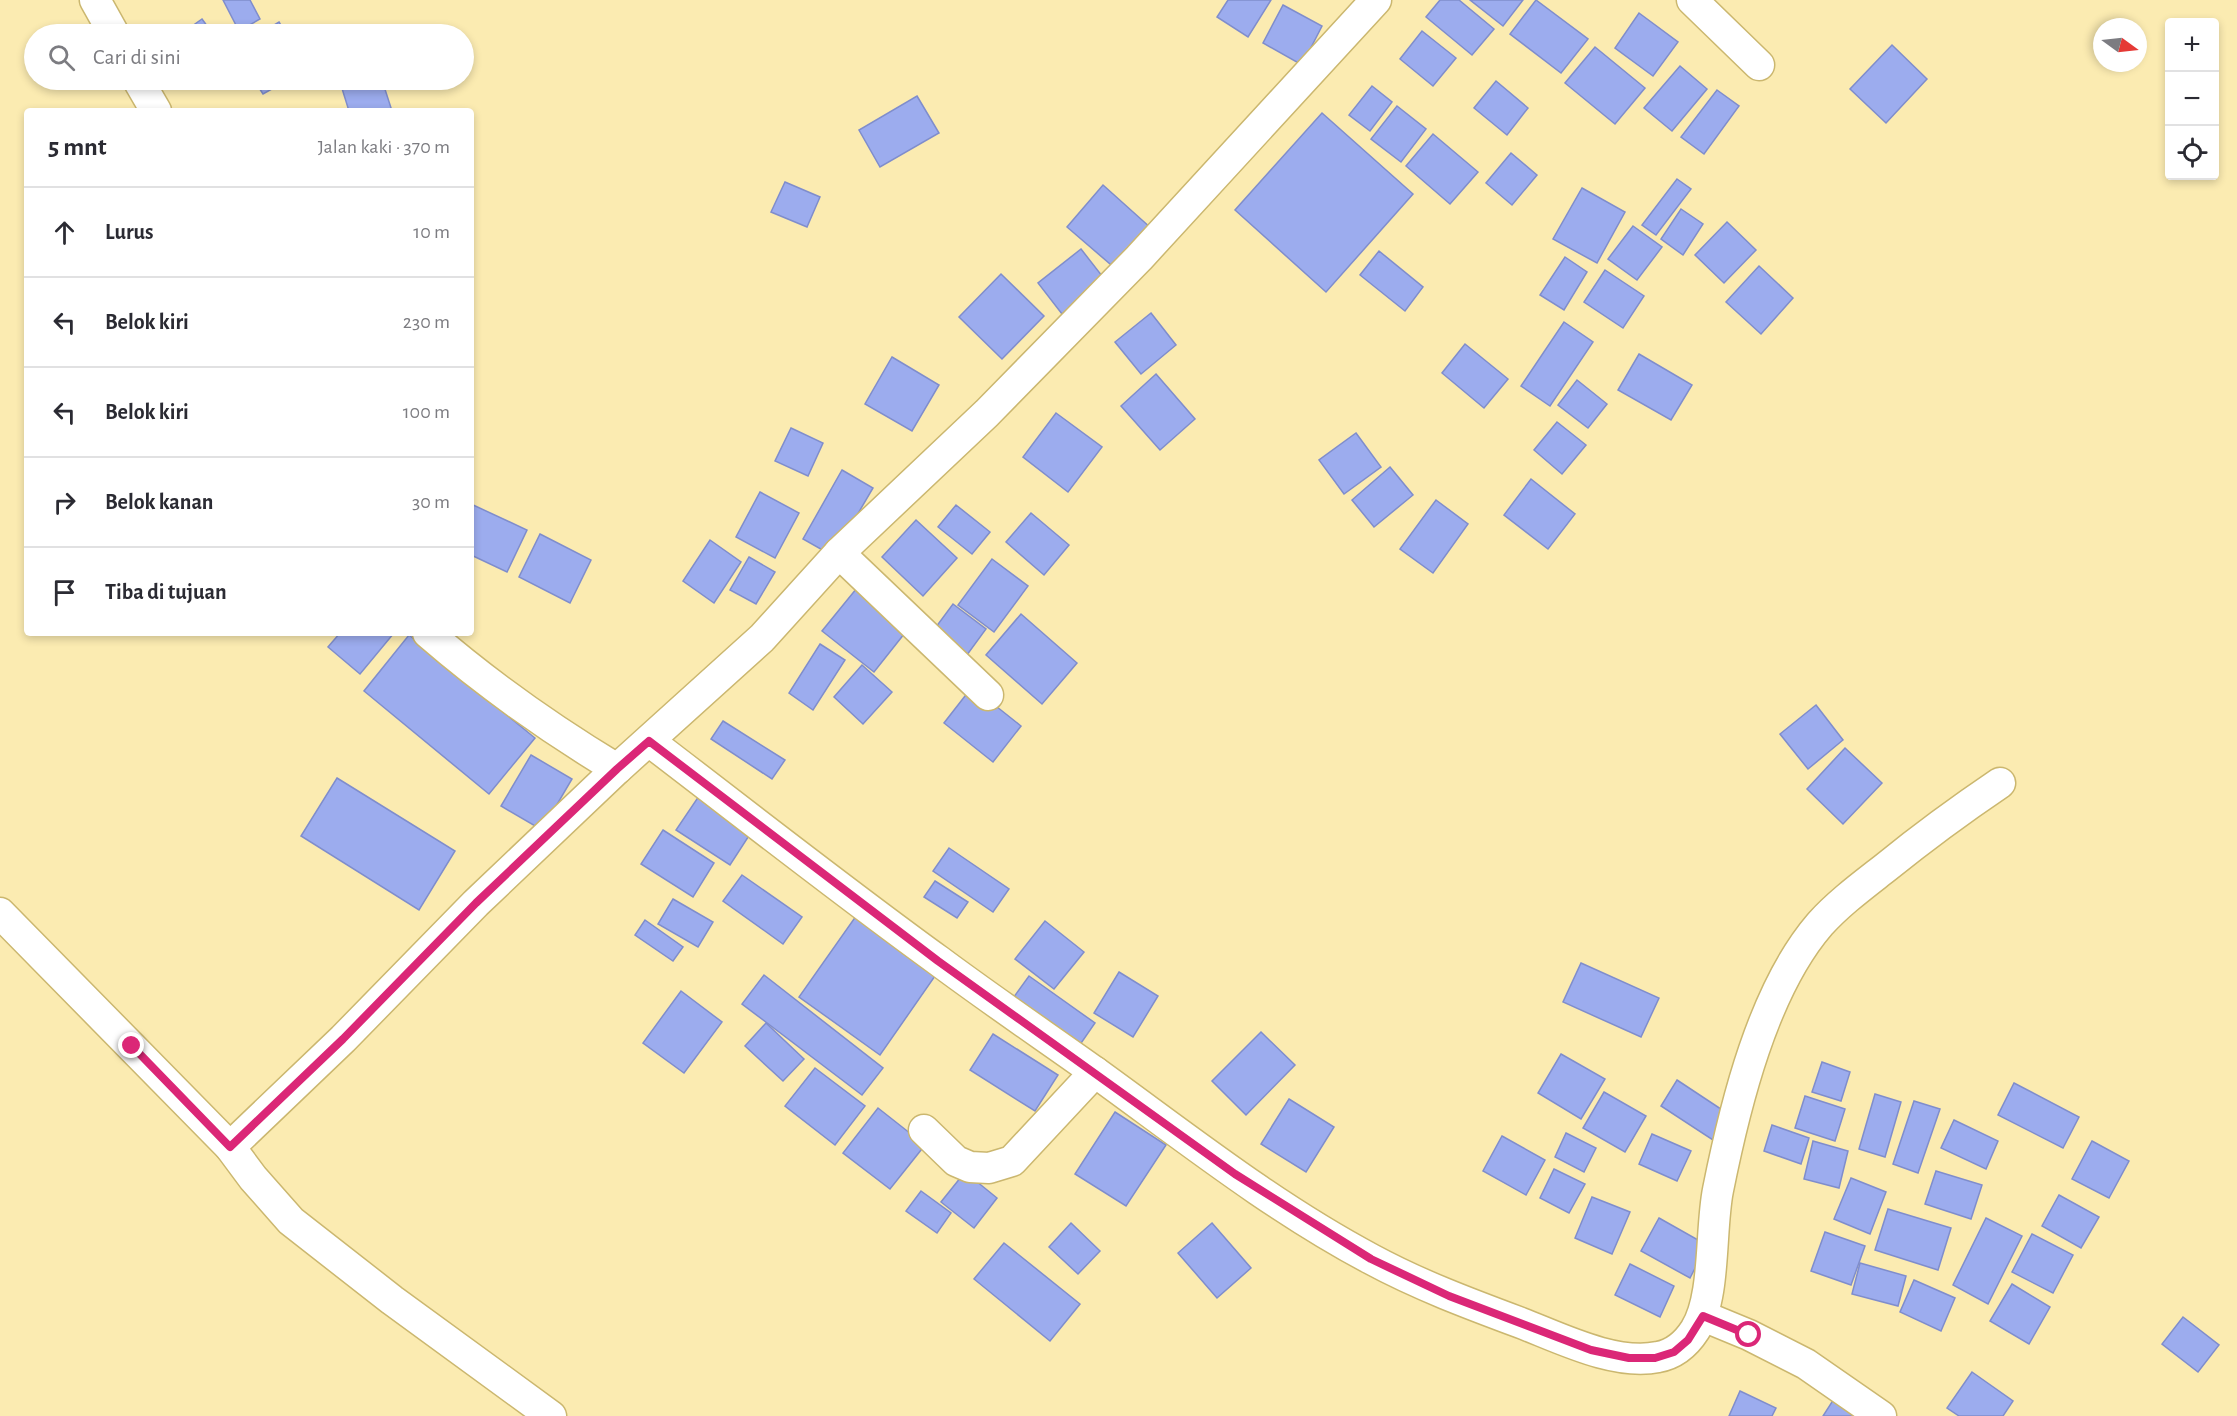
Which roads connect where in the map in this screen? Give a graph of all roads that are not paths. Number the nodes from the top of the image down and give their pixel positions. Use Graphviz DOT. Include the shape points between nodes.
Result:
graph roads {
  1 [pos="95,0"];
  2 [pos="1376,0"];
  3 [pos="1692,0"];
  4 [pos="108,24"];
  5 [pos="1759,65"];
  6 [pos="144,90"];
  7 [pos="154,108"];
  8 [pos="839,553"];
  9 [pos="432,636"];
  10 [pos="988,695"];
  11 [pos="649,741"];
  12 [pos="617,769"];
  13 [pos="2000,783"];
  14 [pos="0,913"];
  15 [pos="1095,1072"];
  16 [pos="924,1130"];
  17 [pos="230,1147"];
  18 [pos="1703,1316"];
  19 [pos="551,1416"];
  20 [pos="1881,1416"];
  1 -- 4 [label="street"];
  2 -- 8 [label="street" via="1131,266 987,413"];
  3 -- 5 [label="street"];
  6 -- 7 [label="street"];
  8 -- 10 [label="street"];
  8 -- 11 [label="street" via="762,638"];
  9 -- 12 [label="street" via="512,701"];
  11 -- 12 [label="street"];
  11 -- 15 [label="street" via="938,961"];
  12 -- 17 [label="street"];
  13 -- 18 [label="street" via="1850,895 1820,925 1790,966 1754,1054 1727,1144 1714,1209"];
  14 -- 17 [label="street"];
  15 -- 16 [label="street" via="1012,1161 989,1168 970,1167 956,1161"];
  15 -- 18 [label="street" via="1235,1174 1321,1229 1371,1259 1449,1296 1591,1350 1629,1358 1655,1358 1674,1352 1688,1340"];
  17 -- 19 [label="street" via="291,1221"];
  18 -- 20 [label="street" via="1806,1364"];
}
